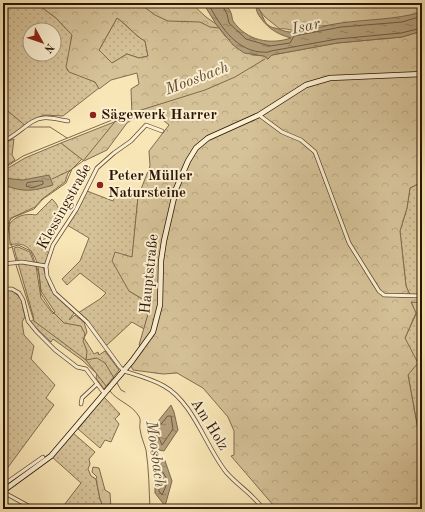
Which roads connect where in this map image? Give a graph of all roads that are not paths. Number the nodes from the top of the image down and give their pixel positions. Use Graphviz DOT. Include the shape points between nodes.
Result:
graph roads {
  1 [pos="422,74"];
  2 [pos="259,115"];
  3 [pos="68,121"];
  4 [pos="162,131"];
  5 [pos="3,142"];
  6 [pos="3,264"];
  7 [pos="46,266"];
  8 [pos="3,289"];
  9 [pos="422,296"];
  10 [pos="124,371"];
  11 [pos="97,384"];
  12 [pos="104,393"];
  13 [pos="81,404"];
  14 [pos="43,456"];
  15 [pos="3,485"];
  16 [pos="3,491"];
  17 [pos="34,509"];
  18 [pos="263,509"];
  1 -- 2 [label="main road, Hauptstraße" via="317,80"];
  2 -- 9 [label="street" via="282,132 301,140 315,152 349,243 378,291 384,295"];
  2 -- 10 [label="main road, Hauptstraße" via="208,138 196,148 188,161 176,189 164,241 158,318 146,342"];
  3 -- 5 [label="street" via="44,117 32,121 16,136"];
  4 -- 7 [label="street, Klessingstraße" via="146,125 131,141 97,168 76,210 53,245"];
  6 -- 7 [label="street" via="16,262"];
  7 -- 10 [label="street" via="47,276 55,292 87,322"];
  8 -- 11 [label="street" via="12,289 18,293 23,300 28,321 37,332 55,350 77,366 86,369"];
  10 -- 12 [label="main road, Hauptstraße"];
  10 -- 18 [label="street, Am Holz" via="157,382 176,395 226,472 252,495"];
  11 -- 12 [label="street"];
  11 -- 13 [label="street" via="82,398"];
  12 -- 16 [label="main road, Hauptstraße" via="51,456"];
  14 -- 15 [label="street"];
  16 -- 17 [label="street"];
}
